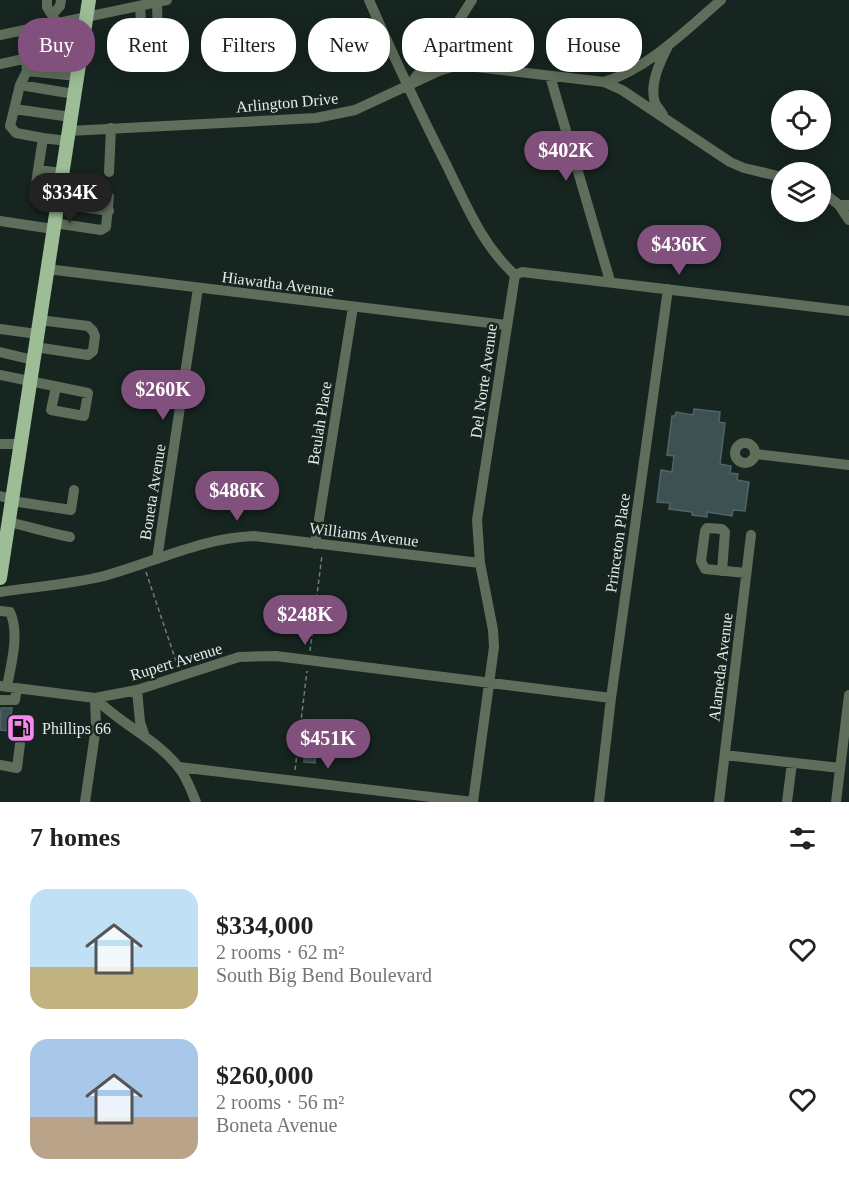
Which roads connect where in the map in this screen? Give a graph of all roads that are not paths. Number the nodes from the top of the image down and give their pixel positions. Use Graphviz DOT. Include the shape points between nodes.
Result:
graph roads {
  1 [pos="46,0"];
  2 [pos="61,0"];
  3 [pos="89,0"];
  4 [pos="369,0"];
  5 [pos="472,0"];
  6 [pos="721,0"];
  7 [pos="162,1"];
  8 [pos="140,6"];
  9 [pos="86,17"];
  10 [pos="54,18"];
  11 [pos="55,18"];
  12 [pos="70,18"];
  13 [pos="141,18"];
  14 [pos="160,18"];
  15 [pos="460,18"];
  16 [pos="18,30"];
  17 [pos="0,35"];
  18 [pos="668,45"];
  19 [pos="18,60"];
  20 [pos="0,64"];
  21 [pos="26,72"];
  22 [pos="37,72"];
  23 [pos="78,72"];
  24 [pos="421,72"];
  25 [pos="437,72"];
  26 [pos="517,72"];
  27 [pos="77,76"];
  28 [pos="550,76"];
  29 [pos="604,82"];
  30 [pos="20,85"];
  31 [pos="407,86"];
  32 [pos="75,94"];
  33 [pos="14,109"];
  34 [pos="667,120"];
  35 [pos="111,128"];
  36 [pos="69,129"];
  37 [pos="43,138"];
  38 [pos="38,170"];
  39 [pos="62,172"];
  40 [pos="109,172"];
  41 [pos="771,174"];
  42 [pos="59,196"];
  43 [pos="831,197"];
  44 [pos="844,205"];
  45 [pos="109,211"];
  46 [pos="0,220"];
  47 [pos="849,220"];
  48 [pos="54,226"];
  49 [pos="47,269"];
  50 [pos="515,275"];
  51 [pos="610,281"];
  52 [pos="198,288"];
  53 [pos="668,289"];
  54 [pos="353,307"];
  55 [pos="849,311"];
  56 [pos="39,320"];
  57 [pos="506,324"];
  58 [pos="0,328"];
  59 [pos="35,347"];
  60 [pos="0,352"];
  61 [pos="0,375"];
  62 [pos="30,382"];
  63 [pos="56,387"];
  64 [pos="0,444"];
  65 [pos="21,444"];
  66 [pos="755,454"];
  67 [pos="849,465"];
  68 [pos="74,490"];
  69 [pos="8,499"];
  70 [pos="9,522"];
  71 [pos="751,535"];
  72 [pos="70,537"];
  73 [pos="315,544"];
  74 [pos="152,560"];
  75 [pos="480,563"];
  76 [pos="722,570"];
  77 [pos="746,573"];
  78 [pos="0,578"];
  79 [pos="0,592"];
  80 [pos="0,611"];
  81 [pos="488,683"];
  82 [pos="8,687"];
  83 [pos="137,690"];
  84 [pos="849,695"];
  85 [pos="95,698"];
  86 [pos="611,698"];
  87 [pos="0,700"];
  88 [pos="146,737"];
  89 [pos="21,744"];
  90 [pos="725,755"];
  91 [pos="845,755"];
  92 [pos="792,763"];
  93 [pos="0,765"];
  94 [pos="179,767"];
  95 [pos="840,768"];
  96 [pos="85,802"];
  97 [pos="196,802"];
  98 [pos="473,802"];
  99 [pos="599,802"];
  100 [pos="719,802"];
  101 [pos="787,802"];
  102 [pos="836,802"];
  1 -- 10 [label="street"];
  2 -- 11 [label="street"];
  3 -- 9 [label="main road"];
  4 -- 31 [label="street"];
  5 -- 15 [label="street"];
  6 -- 18 [label="street"];
  7 -- 8 [label="street"];
  7 -- 14 [label="street"];
  8 -- 9 [label="street"];
  8 -- 13 [label="street"];
  9 -- 12 [label="street"];
  16 -- 17 [label="street"];
  18 -- 29 [label="street" via="620,77"];
  18 -- 34 [label="street" via="654,86 655,102"];
  19 -- 20 [label="street"];
  21 -- 30 [label="street"];
  22 -- 27 [label="street"];
  23 -- 27 [label="main road"];
  24 -- 31 [label="street"];
  25 -- 31 [label="street, Arlington Drive"];
  26 -- 28 [label="street, Arlington Drive"];
  27 -- 32 [label="main road"];
  28 -- 29 [label="street, Arlington Drive"];
  28 -- 51 [label="street"];
  29 -- 34 [label="street, Arlington Drive"];
  30 -- 32 [label="street"];
  30 -- 33 [label="street"];
  31 -- 35 [label="street, Arlington Drive" via="354,110 316,118"];
  31 -- 50 [label="street" via="486,243"];
  32 -- 36 [label="main road"];
  33 -- 36 [label="street"];
  33 -- 37 [label="street" via="10,126 16,133"];
  34 -- 41 [label="street, Arlington Drive" via="730,162"];
  35 -- 36 [label="street, Arlington Drive"];
  35 -- 40 [label="street"];
  36 -- 37 [label="street"];
  36 -- 39 [label="main road"];
  37 -- 38 [label="street"];
  38 -- 39 [label="street"];
  38 -- 42 [label="street" via="37,192"];
  39 -- 42 [label="main road"];
  42 -- 45 [label="street"];
  42 -- 45 [label="street" via="106,196"];
  42 -- 48 [label="main road"];
  43 -- 44 [label="street"];
  44 -- 47 [label="street"];
  45 -- 48 [label="street" via="106,226 101,230"];
  46 -- 48 [label="street"];
  48 -- 49 [label="main road"];
  49 -- 52 [label="street, Hiawatha Avenue"];
  49 -- 56 [label="main road"];
  50 -- 51 [label="street" via="522,272"];
  50 -- 57 [label="street, Del Norte Avenue"];
  51 -- 53 [label="street"];
  52 -- 54 [label="street, Hiawatha Avenue"];
  52 -- 74 [label="street, Boneta Avenue"];
  53 -- 55 [label="street"];
  53 -- 86 [label="street, Princeton Place"];
  54 -- 57 [label="street, Hiawatha Avenue"];
  54 -- 73 [label="street, Beulah Place"];
  56 -- 59 [label="main road"];
  56 -- 59 [label="street" via="88,326 93,331 93,351 88,355"];
  57 -- 75 [label="street, Del Norte Avenue" via="477,520"];
  58 -- 59 [label="street"];
  59 -- 60 [label="street"];
  59 -- 62 [label="main road"];
  61 -- 62 [label="street"];
  62 -- 63 [label="street"];
  62 -- 65 [label="main road"];
  64 -- 65 [label="street"];
  65 -- 69 [label="main road"];
  66 -- 67 [label="street"];
  68 -- 69 [label="street" via="71,510"];
  69 -- 70 [label="main road"];
  70 -- 72 [label="street"];
  70 -- 78 [label="main road"];
  71 -- 77 [label="street, Alameda Avenue"];
  73 -- 74 [label="street, Williams Avenue" via="230,537"];
  73 -- 75 [label="street, Williams Avenue"];
  74 -- 79 [label="street, Williams Avenue" via="103,576"];
  75 -- 81 [label="street, Del Norte Avenue" via="493,630"];
  76 -- 77 [label="street"];
  77 -- 90 [label="street, Alameda Avenue"];
  80 -- 82 [label="street" via="10,612 14,633"];
  81 -- 83 [label="street, Rupert Avenue" via="276,656 239,657"];
  81 -- 86 [label="street, Rupert Avenue"];
  81 -- 98 [label="street, Del Norte Avenue"];
  82 -- 85 [label="street, Rupert Avenue"];
  82 -- 87 [label="street" via="15,700"];
  83 -- 85 [label="street, Rupert Avenue"];
  83 -- 88 [label="street" via="140,722"];
  84 -- 91 [label="street"];
  85 -- 88 [label="street" via="110,714"];
  85 -- 96 [label="street" via="96,727"];
  86 -- 99 [label="street, Princeton Place"];
  88 -- 94 [label="street"];
  89 -- 93 [label="street" via="17,768"];
  90 -- 92 [label="street"];
  90 -- 100 [label="street, Alameda Avenue"];
  91 -- 95 [label="street"];
  92 -- 95 [label="street"];
  92 -- 101 [label="street"];
  94 -- 97 [label="street"];
  94 -- 98 [label="street"];
  95 -- 102 [label="street"];
}
